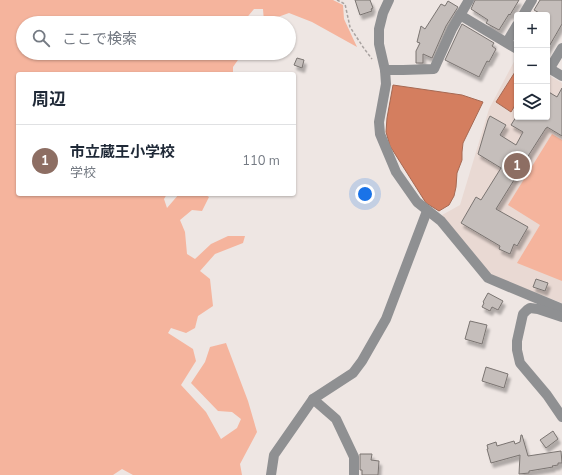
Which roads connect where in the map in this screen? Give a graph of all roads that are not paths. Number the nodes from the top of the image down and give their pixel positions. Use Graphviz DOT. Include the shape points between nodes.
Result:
graph roads {
  1 [pos="389,0"];
  2 [pos="469,0"];
  3 [pos="532,0"];
  4 [pos="525,12"];
  5 [pos="460,15"];
  6 [pos="514,31"];
  7 [pos="507,42"];
  8 [pos="514,46"];
  9 [pos="562,48"];
  10 [pos="550,65"];
  11 [pos="550,69"];
  12 [pos="385,70"];
  13 [pos="562,76"];
  14 [pos="427,211"];
  15 [pos="562,309"];
  16 [pos="562,317"];
  17 [pos="313,399"];
  18 [pos="562,417"];
  19 [pos="271,475"];
  20 [pos="354,475"];
  1 -- 12 [label="street" via="379,29 379,44"];
  2 -- 5 [label="street"];
  3 -- 4 [label="street"];
  5 -- 7 [label="street"];
  5 -- 12 [label="street" via="434,68"];
  6 -- 7 [label="street"];
  7 -- 8 [label="street"];
  9 -- 10 [label="street"];
  11 -- 13 [label="street"];
  12 -- 14 [label="street" via="386,84 379,122 380,134 396,172 417,202"];
  14 -- 15 [label="street" via="441,221 488,278"];
  14 -- 17 [label="street" via="386,319 362,361 353,373"];
  16 -- 18 [label="street" via="538,309 526,310 517,341 520,363"];
  17 -- 19 [label="street" via="274,455"];
  17 -- 20 [label="street" via="336,419 354,457"];
}
